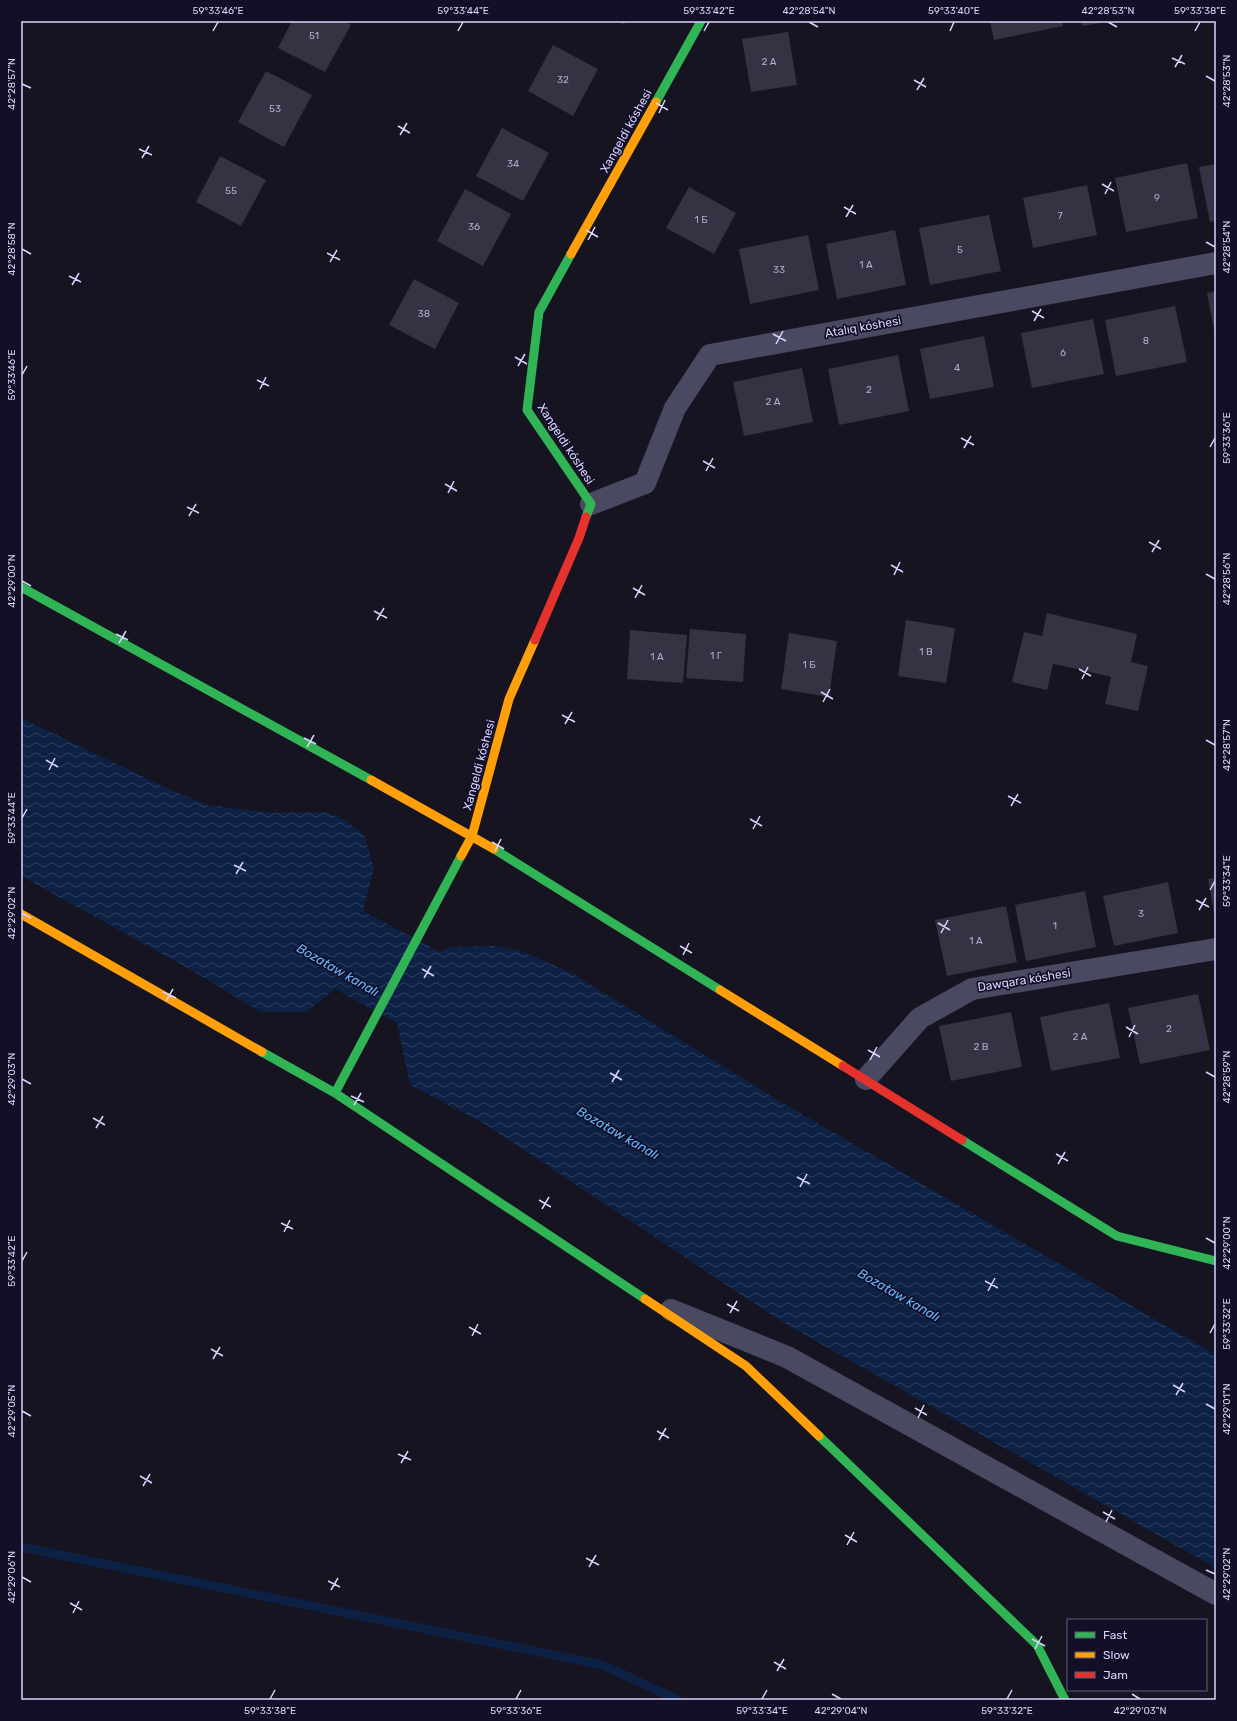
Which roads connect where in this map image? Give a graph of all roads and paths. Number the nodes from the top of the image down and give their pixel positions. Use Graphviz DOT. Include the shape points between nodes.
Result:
graph roads {
  1 [pos="701,21"];
  2 [pos="1216,263"];
  3 [pos="591,504"];
  4 [pos="21,586"];
  5 [pos="472,836"];
  6 [pos="21,914"];
  7 [pos="1216,949"];
  8 [pos="866,1080"];
  9 [pos="335,1093"];
  10 [pos="1216,1261"];
  11 [pos="646,1300"];
  12 [pos="1216,1594"];
  13 [pos="1065,1700"];
  1 -- 3 [label="street, Xangeldi kóshesi" via="539,312 527,410"];
  2 -- 3 [label="street, Atalıq kóshesi" via="710,355 674,408 645,483"];
  3 -- 5 [label="street, Xangeldi kóshesi" via="579,538 509,699"];
  4 -- 5 [label="street"];
  5 -- 8 [label="street"];
  5 -- 9 [label="street, Xangeldi kóshesi"];
  6 -- 9 [label="street"];
  7 -- 8 [label="street, Dawqara kóshesi" via="972,989 920,1018"];
  8 -- 10 [label="street" via="1118,1236"];
  9 -- 11 [label="street"];
  11 -- 12 [label="street" via="787,1357"];
  11 -- 13 [label="street" via="746,1366 1037,1645"];
}
